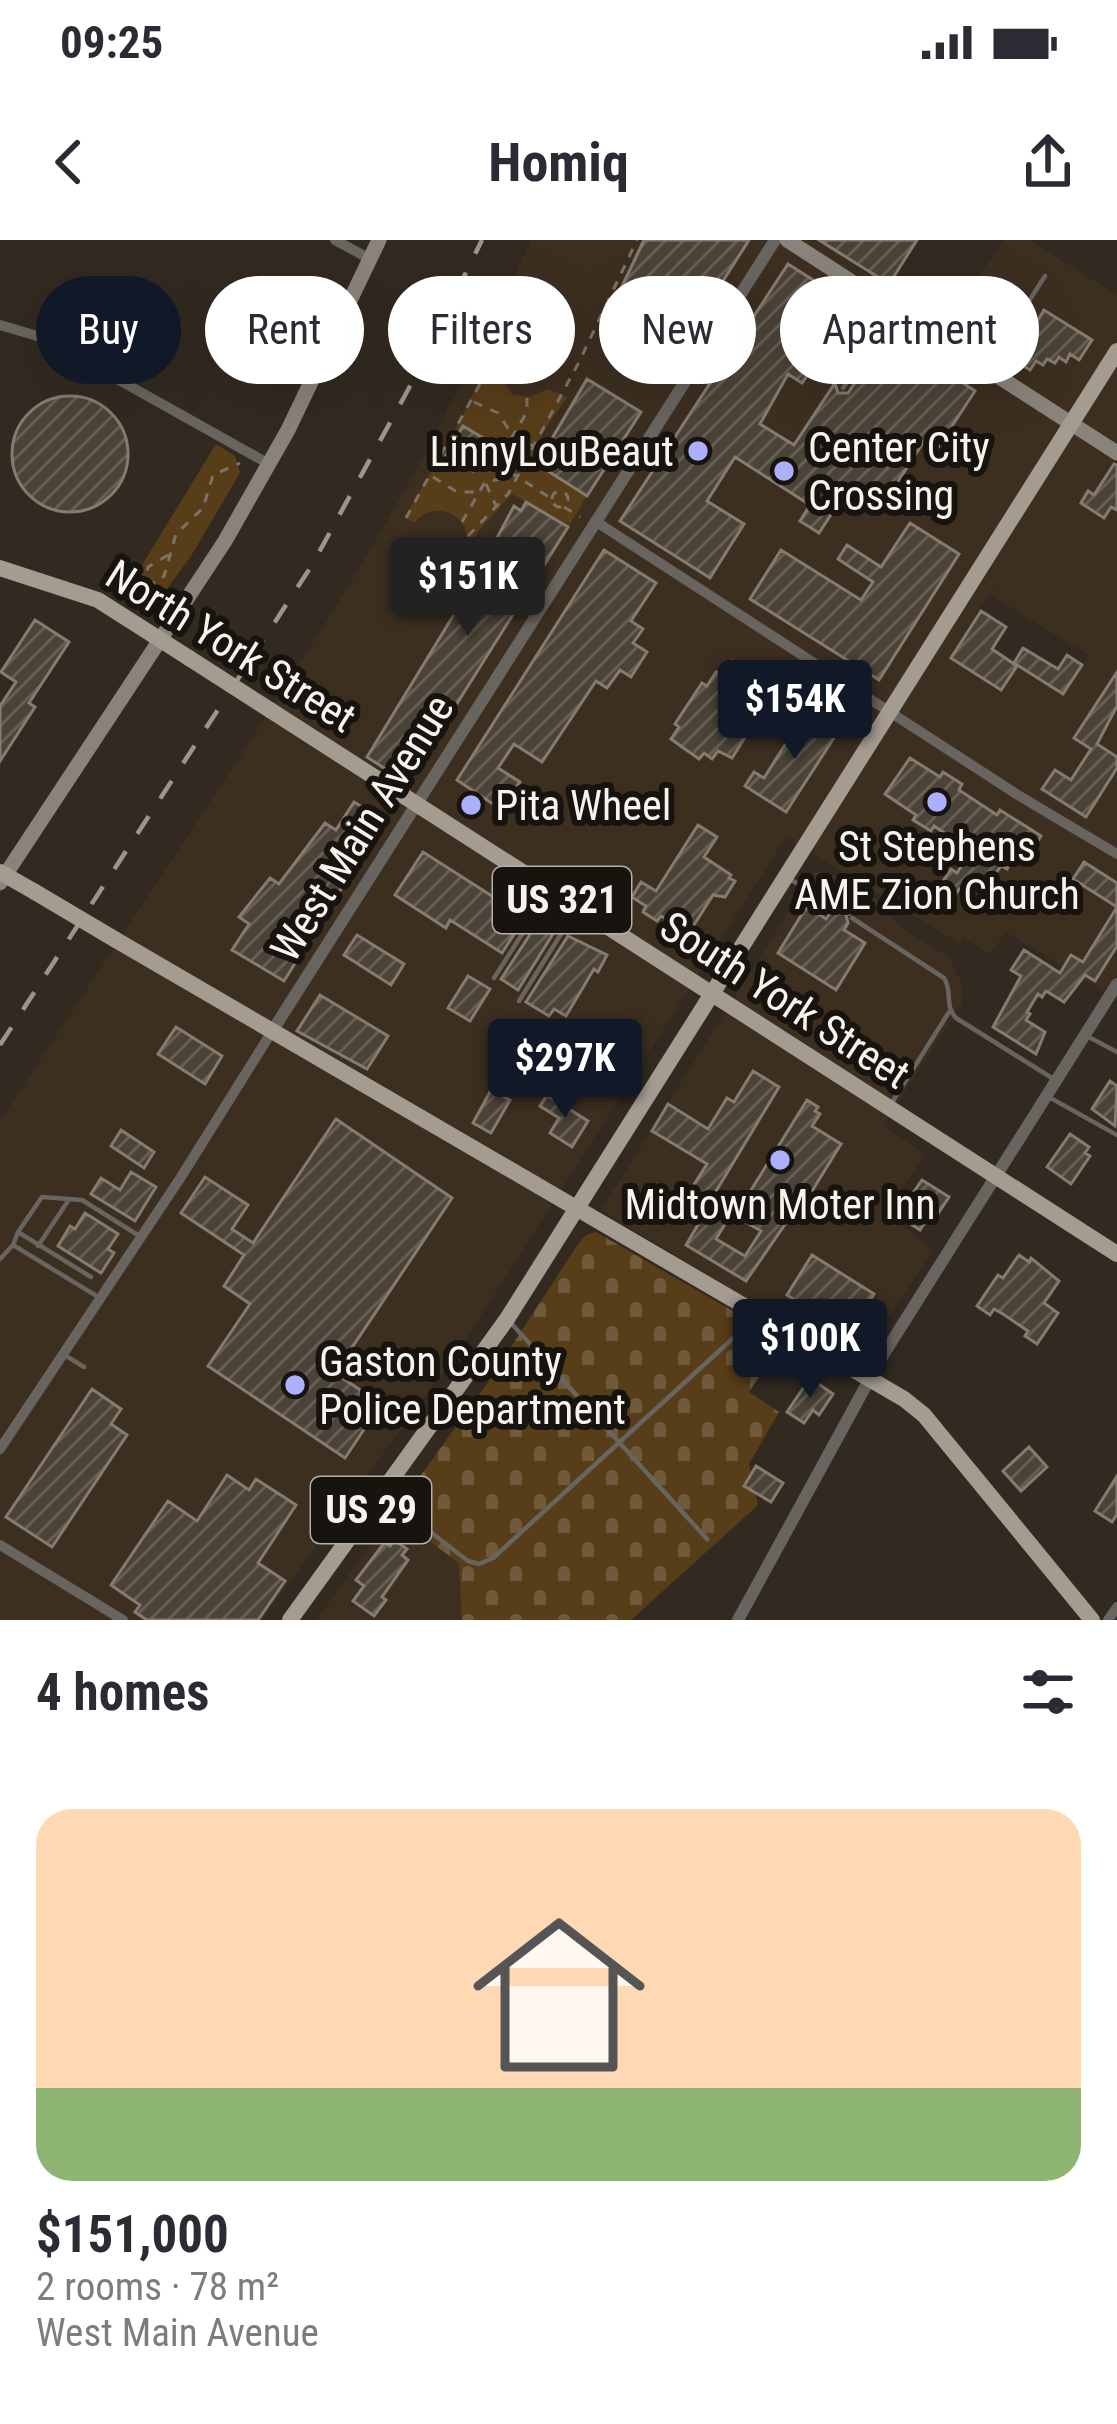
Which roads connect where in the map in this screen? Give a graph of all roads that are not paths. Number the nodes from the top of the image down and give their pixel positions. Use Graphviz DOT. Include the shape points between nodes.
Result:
graph roads {
  1 [pos="335,240"];
  2 [pos="379,240"];
  3 [pos="775,240"];
  4 [pos="787,240"];
  5 [pos="370,260"];
  6 [pos="1045,275"];
  7 [pos="842,276"];
  8 [pos="1039,285"];
  9 [pos="0,326"];
  10 [pos="1117,351"];
  11 [pos="846,384"];
  12 [pos="1009,384"];
  13 [pos="843,388"];
  14 [pos="1072,424"];
  15 [pos="1117,454"];
  16 [pos="269,464"];
  17 [pos="595,521"];
  18 [pos="0,568"];
  19 [pos="160,639"];
  20 [pos="889,712"];
  21 [pos="416,805"];
  22 [pos="1117,854"];
  23 [pos="785,876"];
  24 [pos="2,877"];
  25 [pos="549,892"];
  26 [pos="834,906"];
  27 [pos="576,910"];
  28 [pos="852,918"];
  29 [pos="494,978"];
  30 [pos="1117,985"];
  31 [pos="710,995"];
  32 [pos="519,1001"];
  33 [pos="950,1011"];
  34 [pos="271,1034"];
  35 [pos="1085,1035"];
  36 [pos="1117,1052"];
  37 [pos="1057,1081"];
  38 [pos="1047,1096"];
  39 [pos="888,1109"];
  40 [pos="1117,1135"];
  41 [pos="996,1177"];
  42 [pos="68,1201"];
  43 [pos="577,1207"];
  44 [pos="18,1232"];
  45 [pos="141,1238"];
  46 [pos="13,1245"];
  47 [pos="38,1246"];
  48 [pos="1117,1254"];
  49 [pos="0,1259"];
  50 [pos="91,1277"];
  51 [pos="100,1298"];
  52 [pos="758,1314"];
  53 [pos="507,1318"];
  54 [pos="63,1354"];
  55 [pos="84,1367"];
  56 [pos="869,1378"];
  57 [pos="618,1441"];
  58 [pos="0,1449"];
  59 [pos="382,1494"];
  60 [pos="707,1540"];
  61 [pos="0,1545"];
  62 [pos="1117,1606"];
  63 [pos="123,1620"];
  64 [pos="290,1620"];
  65 [pos="738,1620"];
  66 [pos="1092,1620"];
  67 [pos="1108,1620"];
  1 -- 5 [label="street"];
  2 -- 5 [label="main road"];
  3 -- 17 [label="street, West Main Avenue"];
  4 -- 7 [label="main road"];
  5 -- 16 [label="main road"];
  6 -- 8 [label="lane"];
  9 -- 16 [label="street" via="44,338"];
  10 -- 14 [label="main road, US 29"];
  11 -- 13 [label="lane"];
  12 -- 14 [label="main road"];
  14 -- 15 [label="main road"];
  14 -- 20 [label="main road, US 29"];
  16 -- 19 [label="main road"];
  17 -- 20 [label="street"];
  17 -- 21 [label="street, West Main Avenue"];
  18 -- 19 [label="main road, North York Street / US 321" via="77,591"];
  19 -- 21 [label="main road, North York Street / US 321, bridge"];
  19 -- 24 [label="main road"];
  20 -- 22 [label="street"];
  20 -- 23 [label="main road, US 29"];
  21 -- 25 [label="main road, South York Street / US 321"];
  21 -- 34 [label="street, West Main Avenue"];
  23 -- 26 [label="lane"];
  23 -- 31 [label="main road, US 29"];
  24 -- 34 [label="main road, bridge"];
  25 -- 27 [label="main road, South York Street / US 321"];
  25 -- 29 [label="lane"];
  27 -- 31 [label="main road, South York Street / US 321"];
  27 -- 32 [label="lane"];
  28 -- 33 [label="lane" via="947,981"];
  30 -- 35 [label="street"];
  31 -- 39 [label="main road, South York Street / US 321"];
  31 -- 43 [label="main road, US 29"];
  33 -- 37 [label="lane"];
  33 -- 39 [label="lane"];
  34 -- 43 [label="main road"];
  34 -- 45 [label="street, West Main Avenue"];
  35 -- 36 [label="lane"];
  35 -- 37 [label="street"];
  37 -- 38 [label="street"];
  38 -- 40 [label="lane"];
  38 -- 41 [label="street"];
  39 -- 41 [label="main road, South York Street / US 321"];
  41 -- 48 [label="main road, South York Street / US 321"];
  41 -- 56 [label="street"];
  42 -- 44 [label="lane" via="42,1197"];
  42 -- 45 [label="lane" via="82,1200"];
  42 -- 47 [label="lane"];
  43 -- 52 [label="main road"];
  43 -- 53 [label="main road, US 29"];
  44 -- 46 [label="lane"];
  44 -- 47 [label="lane"];
  45 -- 51 [label="street, West Main Avenue"];
  46 -- 49 [label="lane"];
  46 -- 51 [label="lane"];
  47 -- 50 [label="lane"];
  51 -- 54 [label="street, West Main Avenue"];
  52 -- 56 [label="main road"];
  52 -- 57 [label="lane"];
  53 -- 57 [label="lane"];
  53 -- 59 [label="main road, US 29"];
  54 -- 55 [label="lane"];
  54 -- 58 [label="street, West Main Avenue"];
  56 -- 65 [label="street"];
  56 -- 66 [label="main road" via="923,1415"];
  57 -- 59 [label="lane" via="479,1564"];
  57 -- 60 [label="lane"];
  59 -- 64 [label="main road, US 29"];
  61 -- 63 [label="street"];
  62 -- 67 [label="street"];
}
